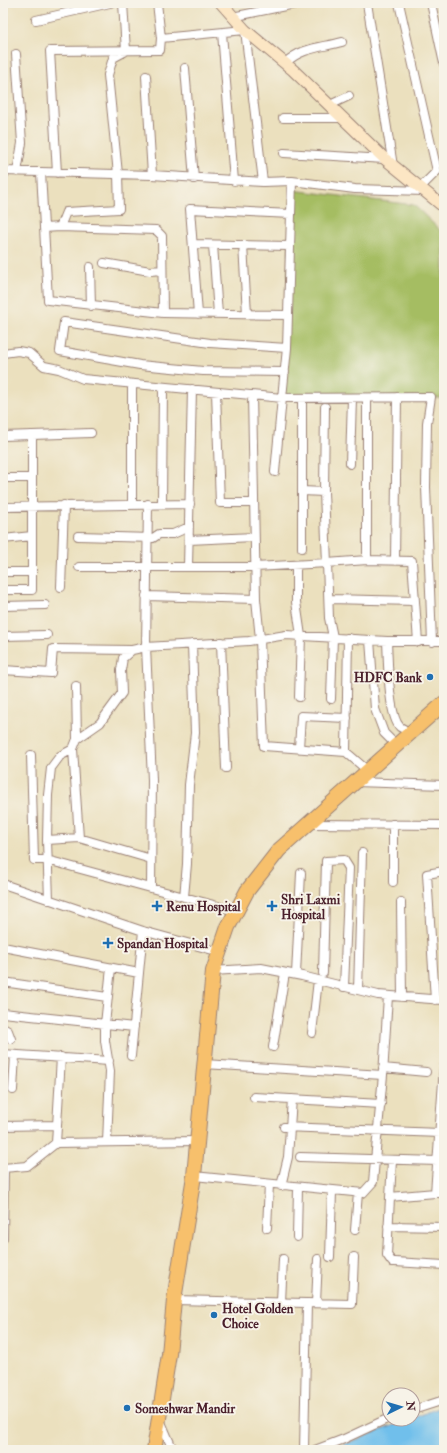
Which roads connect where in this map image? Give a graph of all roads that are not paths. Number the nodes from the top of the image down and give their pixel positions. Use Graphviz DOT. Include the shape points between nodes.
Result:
graph roads {
  1 [pos="110,3"];
  2 [pos="123,3"];
  3 [pos="157,3"];
  4 [pos="221,3"];
  5 [pos="300,3"];
  6 [pos="367,3"];
  7 [pos="399,3"];
  8 [pos="431,3"];
  9 [pos="232,17"];
  10 [pos="36,20"];
  11 [pos="245,30"];
  12 [pos="222,33"];
  13 [pos="161,38"];
  14 [pos="342,42"];
  15 [pos="126,51"];
  16 [pos="16,54"];
  17 [pos="285,63"];
  18 [pos="444,64"];
  19 [pos="185,68"];
  20 [pos="146,76"];
  21 [pos="349,96"];
  22 [pos="330,105"];
  23 [pos="283,118"];
  24 [pos="342,118"];
  25 [pos="284,153"];
  26 [pos="389,162"];
  27 [pos="3,172"];
  28 [pos="17,172"];
  29 [pos="41,172"];
  30 [pos="57,173"];
  31 [pos="118,174"];
  32 [pos="152,175"];
  33 [pos="194,179"];
  34 [pos="234,181"];
  35 [pos="292,181"];
  36 [pos="264,182"];
  37 [pos="423,189"];
  38 [pos="444,207"];
  39 [pos="291,214"];
  40 [pos="60,227"];
  41 [pos="44,228"];
  42 [pos="193,244"];
  43 [pos="213,244"];
  44 [pos="243,245"];
  45 [pos="290,246"];
  46 [pos="104,263"];
  47 [pos="90,267"];
  48 [pos="162,270"];
  49 [pos="91,306"];
  50 [pos="163,313"];
  51 [pos="198,314"];
  52 [pos="218,314"];
  53 [pos="247,314"];
  54 [pos="288,315"];
  55 [pos="287,348"];
  56 [pos="3,353"];
  57 [pos="285,372"];
  58 [pos="132,384"];
  59 [pos="163,387"];
  60 [pos="192,390"];
  61 [pos="216,392"];
  62 [pos="252,395"];
  63 [pos="397,397"];
  64 [pos="282,398"];
  65 [pos="302,398"];
  66 [pos="352,398"];
  67 [pos="368,398"];
  68 [pos="325,407"];
  69 [pos="91,433"];
  70 [pos="32,435"];
  71 [pos="3,436"];
  72 [pos="350,464"];
  73 [pos="275,472"];
  74 [pos="3,478"];
  75 [pos="31,478"];
  76 [pos="302,491"];
  77 [pos="324,492"];
  78 [pos="254,503"];
  79 [pos="132,504"];
  80 [pos="148,504"];
  81 [pos="162,504"];
  82 [pos="190,504"];
  83 [pos="32,505"];
  84 [pos="64,505"];
  85 [pos="3,507"];
  86 [pos="189,527"];
  87 [pos="32,536"];
  88 [pos="78,536"];
  89 [pos="148,537"];
  90 [pos="254,537"];
  91 [pos="3,539"];
  92 [pos="189,540"];
  93 [pos="302,548"];
  94 [pos="367,560"];
  95 [pos="395,561"];
  96 [pos="327,563"];
  97 [pos="296,565"];
  98 [pos="79,567"];
  99 [pos="147,567"];
  100 [pos="188,567"];
  101 [pos="255,567"];
  102 [pos="3,572"];
  103 [pos="32,572"];
  104 [pos="61,587"];
  105 [pos="3,590"];
  106 [pos="146,596"];
  107 [pos="256,599"];
  108 [pos="329,599"];
  109 [pos="415,601"];
  110 [pos="45,605"];
  111 [pos="3,606"];
  112 [pos="47,635"];
  113 [pos="3,636"];
  114 [pos="301,636"];
  115 [pos="333,637"];
  116 [pos="348,638"];
  117 [pos="260,639"];
  118 [pos="370,640"];
  119 [pos="387,641"];
  120 [pos="444,641"];
  121 [pos="221,642"];
  122 [pos="418,642"];
  123 [pos="432,642"];
  124 [pos="192,644"];
  125 [pos="146,647"];
  126 [pos="132,650"];
  127 [pos="3,670"];
  128 [pos="76,686"];
  129 [pos="299,697"];
  130 [pos="331,699"];
  131 [pos="444,703"];
  132 [pos="347,718"];
  133 [pos="411,732"];
  134 [pos="77,738"];
  135 [pos="396,746"];
  136 [pos="299,748"];
  137 [pos="74,749"];
  138 [pos="346,752"];
  139 [pos="31,755"];
  140 [pos="226,768"];
  141 [pos="368,771"];
  142 [pos="356,782"];
  143 [pos="444,784"];
  144 [pos="309,824"];
  145 [pos="393,824"];
  146 [pos="444,824"];
  147 [pos="79,838"];
  148 [pos="47,840"];
  149 [pos="362,853"];
  150 [pos="151,859"];
  151 [pos="47,860"];
  152 [pos="444,871"];
  153 [pos="301,872"];
  154 [pos="393,882"];
  155 [pos="3,884"];
  156 [pos="151,888"];
  157 [pos="184,897"];
  158 [pos="49,900"];
  159 [pos="401,902"];
  160 [pos="236,911"];
  161 [pos="142,931"];
  162 [pos="3,946"];
  163 [pos="220,952"];
  164 [pos="111,968"];
  165 [pos="213,971"];
  166 [pos="285,972"];
  167 [pos="139,973"];
  168 [pos="296,974"];
  169 [pos="321,977"];
  170 [pos="3,982"];
  171 [pos="344,987"];
  172 [pos="358,990"];
  173 [pos="388,996"];
  174 [pos="107,997"];
  175 [pos="402,997"];
  176 [pos="440,1000"];
  177 [pos="3,1013"];
  178 [pos="105,1024"];
  179 [pos="134,1027"];
  180 [pos="3,1028"];
  181 [pos="312,1033"];
  182 [pos="11,1039"];
  183 [pos="273,1047"];
  184 [pos="3,1054"];
  185 [pos="14,1055"];
  186 [pos="130,1056"];
  187 [pos="61,1057"];
  188 [pos="109,1061"];
  189 [pos="204,1064"];
  190 [pos="444,1067"];
  191 [pos="383,1071"];
  192 [pos="426,1072"];
  193 [pos="12,1090"];
  194 [pos="254,1097"];
  195 [pos="292,1099"];
  196 [pos="381,1104"];
  197 [pos="442,1116"];
  198 [pos="57,1125"];
  199 [pos="3,1126"];
  200 [pos="287,1127"];
  201 [pos="378,1130"];
  202 [pos="440,1133"];
  203 [pos="197,1141"];
  204 [pos="107,1142"];
  205 [pos="56,1143"];
  206 [pos="300,1157"];
  207 [pos="374,1159"];
  208 [pos="392,1160"];
  209 [pos="438,1161"];
  210 [pos="3,1168"];
  211 [pos="194,1176"];
  212 [pos="269,1184"];
  213 [pos="282,1186"];
  214 [pos="298,1187"];
  215 [pos="332,1191"];
  216 [pos="358,1193"];
  217 [pos="435,1193"];
  218 [pos="444,1193"];
  219 [pos="390,1197"];
  220 [pos="388,1226"];
  221 [pos="444,1227"];
  222 [pos="268,1228"];
  223 [pos="355,1230"];
  224 [pos="297,1237"];
  225 [pos="3,1238"];
  226 [pos="330,1257"];
  227 [pos="354,1257"];
  228 [pos="284,1259"];
  229 [pos="318,1259"];
  230 [pos="444,1265"];
  231 [pos="174,1300"];
  232 [pos="281,1302"];
  233 [pos="307,1303"];
  234 [pos="316,1303"];
  235 [pos="444,1400"];
  236 [pos="421,1407"];
  237 [pos="160,1419"];
  238 [pos="381,1422"];
  239 [pos="146,1450"];
  240 [pos="154,1450"];
  241 [pos="173,1450"];
  242 [pos="304,1450"];
  243 [pos="315,1450"];
  1 -- 10 [label="street"];
  2 -- 15 [label="street"];
  3 -- 13 [label="street"];
  4 -- 9 [label="street"];
  5 -- 9 [label="street"];
  6 -- 26 [label="street"];
  7 -- 37 [label="street" via="437,171"];
  8 -- 18 [label="street"];
  9 -- 11 [label="street"];
  11 -- 12 [label="street"];
  11 -- 17 [label="street"];
  11 -- 36 [label="street"];
  12 -- 13 [label="street"];
  12 -- 34 [label="street"];
  13 -- 15 [label="street" via="160,50"];
  14 -- 17 [label="street" via="304,50"];
  15 -- 30 [label="street" via="50,51"];
  15 -- 31 [label="street" via="113,58 108,75"];
  16 -- 28 [label="street" via="22,143"];
  17 -- 22 [label="street"];
  19 -- 33 [label="street"];
  20 -- 32 [label="street"];
  21 -- 22 [label="street"];
  22 -- 24 [label="street"];
  23 -- 24 [label="street"];
  24 -- 26 [label="street"];
  25 -- 26 [label="street"];
  26 -- 37 [label="street"];
  27 -- 28 [label="street"];
  28 -- 29 [label="street"];
  29 -- 30 [label="street"];
  29 -- 41 [label="street"];
  30 -- 31 [label="street"];
  31 -- 32 [label="street"];
  31 -- 40 [label="street" via="119,209 66,212"];
  32 -- 33 [label="street"];
  33 -- 34 [label="street"];
  34 -- 36 [label="street"];
  35 -- 36 [label="street"];
  35 -- 37 [label="street" via="355,189"];
  35 -- 39 [label="street"];
  37 -- 38 [label="street"];
  39 -- 42 [label="street" via="190,209"];
  39 -- 45 [label="street"];
  40 -- 41 [label="street"];
  40 -- 48 [label="street" via="156,230 162,236"];
  41 -- 49 [label="street" via="48,300"];
  42 -- 43 [label="street"];
  42 -- 51 [label="street"];
  43 -- 44 [label="street"];
  43 -- 52 [label="street"];
  44 -- 45 [label="street"];
  44 -- 53 [label="street"];
  45 -- 54 [label="street"];
  46 -- 48 [label="street" via="150,271"];
  47 -- 49 [label="street"];
  48 -- 50 [label="street"];
  49 -- 50 [label="street"];
  50 -- 51 [label="street"];
  51 -- 52 [label="street"];
  52 -- 53 [label="street"];
  53 -- 54 [label="street"];
  54 -- 55 [label="street"];
  55 -- 57 [label="street"];
  55 -- 57 [label="street" via="210,343 64,322 60,351 140,365 203,371"];
  56 -- 58 [label="street" via="29,353 44,366 83,379"];
  57 -- 64 [label="street"];
  58 -- 59 [label="street"];
  58 -- 79 [label="street"];
  59 -- 60 [label="street"];
  59 -- 81 [label="street"];
  60 -- 61 [label="street"];
  60 -- 82 [label="street"];
  61 -- 62 [label="street"];
  61 -- 78 [label="street" via="220,504"];
  62 -- 64 [label="street"];
  62 -- 78 [label="street"];
  63 -- 67 [label="street"];
  63 -- 95 [label="street"];
  63 -- 123 [label="street" via="431,397 427,423 426,487"];
  64 -- 65 [label="street"];
  64 -- 73 [label="street"];
  65 -- 66 [label="street"];
  65 -- 76 [label="street"];
  66 -- 67 [label="street"];
  66 -- 72 [label="street"];
  67 -- 94 [label="street"];
  68 -- 77 [label="street"];
  69 -- 70 [label="street"];
  70 -- 71 [label="street"];
  70 -- 75 [label="street"];
  74 -- 75 [label="street"];
  75 -- 83 [label="street"];
  76 -- 77 [label="street"];
  76 -- 93 [label="street"];
  77 -- 96 [label="street"];
  78 -- 90 [label="street"];
  79 -- 80 [label="street"];
  79 -- 84 [label="street"];
  80 -- 81 [label="street"];
  80 -- 89 [label="street"];
  81 -- 82 [label="street"];
  82 -- 86 [label="street"];
  83 -- 84 [label="street"];
  83 -- 85 [label="street"];
  83 -- 87 [label="street"];
  84 -- 104 [label="street"];
  86 -- 89 [label="street" via="173,534"];
  86 -- 92 [label="street"];
  87 -- 91 [label="street"];
  87 -- 103 [label="street"];
  88 -- 89 [label="street"];
  89 -- 99 [label="street"];
  90 -- 92 [label="street"];
  90 -- 101 [label="street"];
  92 -- 100 [label="street"];
  94 -- 95 [label="street"];
  94 -- 96 [label="street"];
  95 -- 109 [label="street" via="412,561"];
  96 -- 97 [label="street"];
  96 -- 108 [label="street"];
  97 -- 101 [label="street"];
  97 -- 114 [label="street" via="296,602"];
  98 -- 99 [label="street"];
  99 -- 100 [label="street"];
  99 -- 106 [label="street"];
  100 -- 101 [label="street"];
  101 -- 107 [label="street"];
  102 -- 103 [label="street"];
  103 -- 105 [label="street" via="32,590"];
  106 -- 107 [label="street"];
  106 -- 125 [label="street"];
  107 -- 117 [label="street"];
  108 -- 109 [label="street"];
  108 -- 115 [label="street"];
  109 -- 122 [label="street"];
  110 -- 111 [label="street"];
  112 -- 113 [label="street"];
  114 -- 115 [label="street"];
  114 -- 117 [label="street" via="286,635"];
  114 -- 129 [label="street"];
  115 -- 116 [label="street"];
  115 -- 130 [label="street"];
  116 -- 118 [label="street"];
  116 -- 132 [label="street"];
  117 -- 121 [label="street"];
  117 -- 136 [label="street" via="264,746"];
  118 -- 119 [label="street"];
  118 -- 135 [label="street" via="375,709 384,733"];
  119 -- 122 [label="street"];
  119 -- 133 [label="street" via="390,695 395,720 400,727"];
  120 -- 123 [label="street"];
  121 -- 124 [label="street"];
  121 -- 140 [label="street"];
  122 -- 123 [label="street"];
  124 -- 125 [label="street"];
  124 -- 157 [label="street" via="195,733 189,785"];
  125 -- 126 [label="street"];
  125 -- 150 [label="street" via="152,780"];
  126 -- 127 [label="street" via="52,649 51,673"];
  126 -- 134 [label="street" via="123,658 122,693 100,724"];
  128 -- 134 [label="street"];
  131 -- 133 [label="highway"];
  132 -- 136 [label="street" via="301,716"];
  132 -- 138 [label="street"];
  133 -- 135 [label="highway"];
  134 -- 137 [label="street"];
  135 -- 141 [label="highway"];
  136 -- 138 [label="street"];
  137 -- 147 [label="street"];
  137 -- 148 [label="street" via="60,756 51,768"];
  138 -- 141 [label="street"];
  139 -- 151 [label="street" via="34,860"];
  141 -- 142 [label="highway"];
  142 -- 143 [label="street"];
  142 -- 144 [label="highway"];
  144 -- 145 [label="street"];
  144 -- 160 [label="highway" via="279,850 247,891"];
  145 -- 146 [label="street"];
  145 -- 154 [label="street"];
  147 -- 148 [label="street"];
  147 -- 150 [label="street"];
  148 -- 151 [label="street"];
  149 -- 172 [label="street"];
  150 -- 156 [label="street"];
  151 -- 156 [label="street"];
  151 -- 158 [label="street"];
  152 -- 176 [label="street" via="427,874"];
  153 -- 168 [label="street"];
  155 -- 158 [label="street"];
  156 -- 157 [label="street"];
  157 -- 160 [label="street"];
  158 -- 161 [label="street"];
  159 -- 175 [label="street"];
  160 -- 163 [label="highway"];
  161 -- 163 [label="street"];
  161 -- 167 [label="street"];
  162 -- 164 [label="street"];
  163 -- 165 [label="highway"];
  164 -- 167 [label="street"];
  164 -- 174 [label="street"];
  165 -- 166 [label="street" via="261,968"];
  165 -- 189 [label="highway"];
  166 -- 168 [label="street"];
  166 -- 183 [label="street"];
  167 -- 179 [label="street"];
  168 -- 169 [label="street"];
  169 -- 171 [label="street"];
  169 -- 171 [label="street" via="326,861 344,860 349,868"];
  169 -- 181 [label="street"];
  170 -- 174 [label="street"];
  171 -- 172 [label="street"];
  172 -- 173 [label="street"];
  173 -- 175 [label="street"];
  173 -- 191 [label="street"];
  174 -- 178 [label="street"];
  175 -- 176 [label="street"];
  177 -- 178 [label="street"];
  178 -- 179 [label="street"];
  178 -- 188 [label="street"];
  179 -- 186 [label="street"];
  180 -- 182 [label="street" via="8,1031"];
  184 -- 185 [label="street"];
  185 -- 187 [label="street"];
  185 -- 193 [label="street"];
  187 -- 188 [label="street"];
  187 -- 198 [label="street"];
  188 -- 204 [label="street"];
  189 -- 191 [label="street"];
  189 -- 203 [label="highway"];
  190 -- 197 [label="street"];
  191 -- 192 [label="street"];
  191 -- 196 [label="street"];
  194 -- 195 [label="street"];
  195 -- 196 [label="street"];
  195 -- 200 [label="street"];
  196 -- 201 [label="street"];
  197 -- 202 [label="street"];
  198 -- 199 [label="street"];
  198 -- 205 [label="street"];
  200 -- 201 [label="street"];
  200 -- 213 [label="street" via="288,1157"];
  201 -- 202 [label="street"];
  201 -- 207 [label="street"];
  202 -- 209 [label="street"];
  203 -- 204 [label="street"];
  203 -- 211 [label="highway"];
  204 -- 205 [label="street"];
  205 -- 210 [label="street" via="27,1166"];
  206 -- 207 [label="street"];
  207 -- 208 [label="street"];
  207 -- 216 [label="street" via="373,1182 363,1194"];
  208 -- 209 [label="street"];
  208 -- 219 [label="street"];
  209 -- 217 [label="street"];
  210 -- 225 [label="street"];
  211 -- 212 [label="street"];
  211 -- 231 [label="highway"];
  212 -- 213 [label="street"];
  212 -- 222 [label="street"];
  213 -- 214 [label="street"];
  214 -- 215 [label="street"];
  214 -- 224 [label="street"];
  215 -- 216 [label="street"];
  215 -- 226 [label="street"];
  216 -- 223 [label="street"];
  217 -- 218 [label="street"];
  217 -- 219 [label="street"];
  219 -- 220 [label="street"];
  220 -- 221 [label="street"];
  220 -- 230 [label="street" via="387,1255 392,1262"];
  227 -- 234 [label="street" via="352,1304"];
  228 -- 232 [label="street"];
  229 -- 234 [label="street"];
  231 -- 232 [label="street"];
  231 -- 237 [label="highway"];
  232 -- 233 [label="street"];
  233 -- 234 [label="street"];
  233 -- 242 [label="street"];
  235 -- 236 [label="street"];
  237 -- 239 [label="street"];
  237 -- 240 [label="highway"];
  237 -- 241 [label="street"];
  238 -- 243 [label="street"];
}
